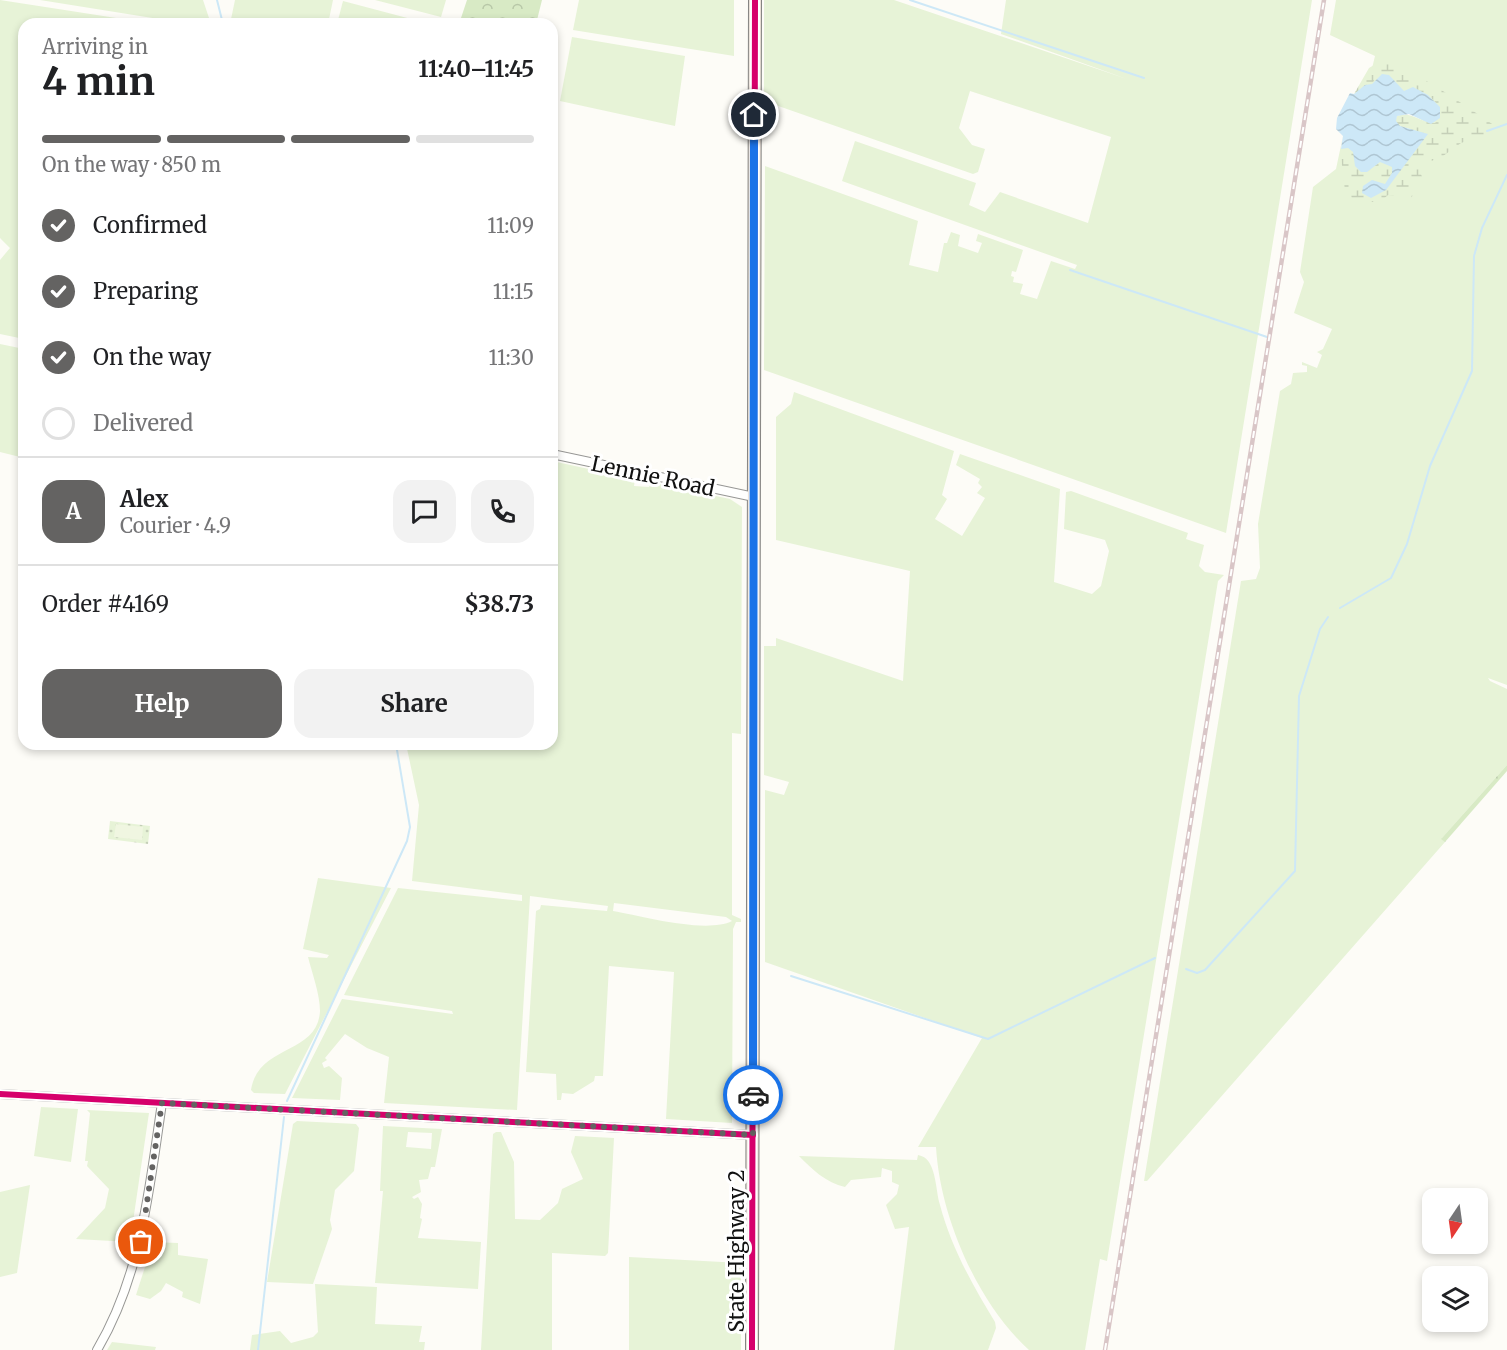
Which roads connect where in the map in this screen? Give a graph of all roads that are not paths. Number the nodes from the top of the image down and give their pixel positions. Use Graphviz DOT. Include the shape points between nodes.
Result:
graph roads {
  1 [pos="754,0"];
  2 [pos="558,455"];
  3 [pos="754,496"];
  4 [pos="0,1094"];
  5 [pos="162,1103"];
  6 [pos="753,1135"];
  7 [pos="97,1350"];
  8 [pos="752,1350"];
  1 -- 3 [label="highway, State Highway 2"];
  2 -- 3 [label="street, Lennie Road"];
  3 -- 6 [label="highway, State Highway 2"];
  4 -- 5 [label="street"];
  5 -- 6 [label="street"];
  5 -- 7 [label="street" via="141,1242 121,1301"];
  6 -- 8 [label="highway, State Highway 2"];
}
